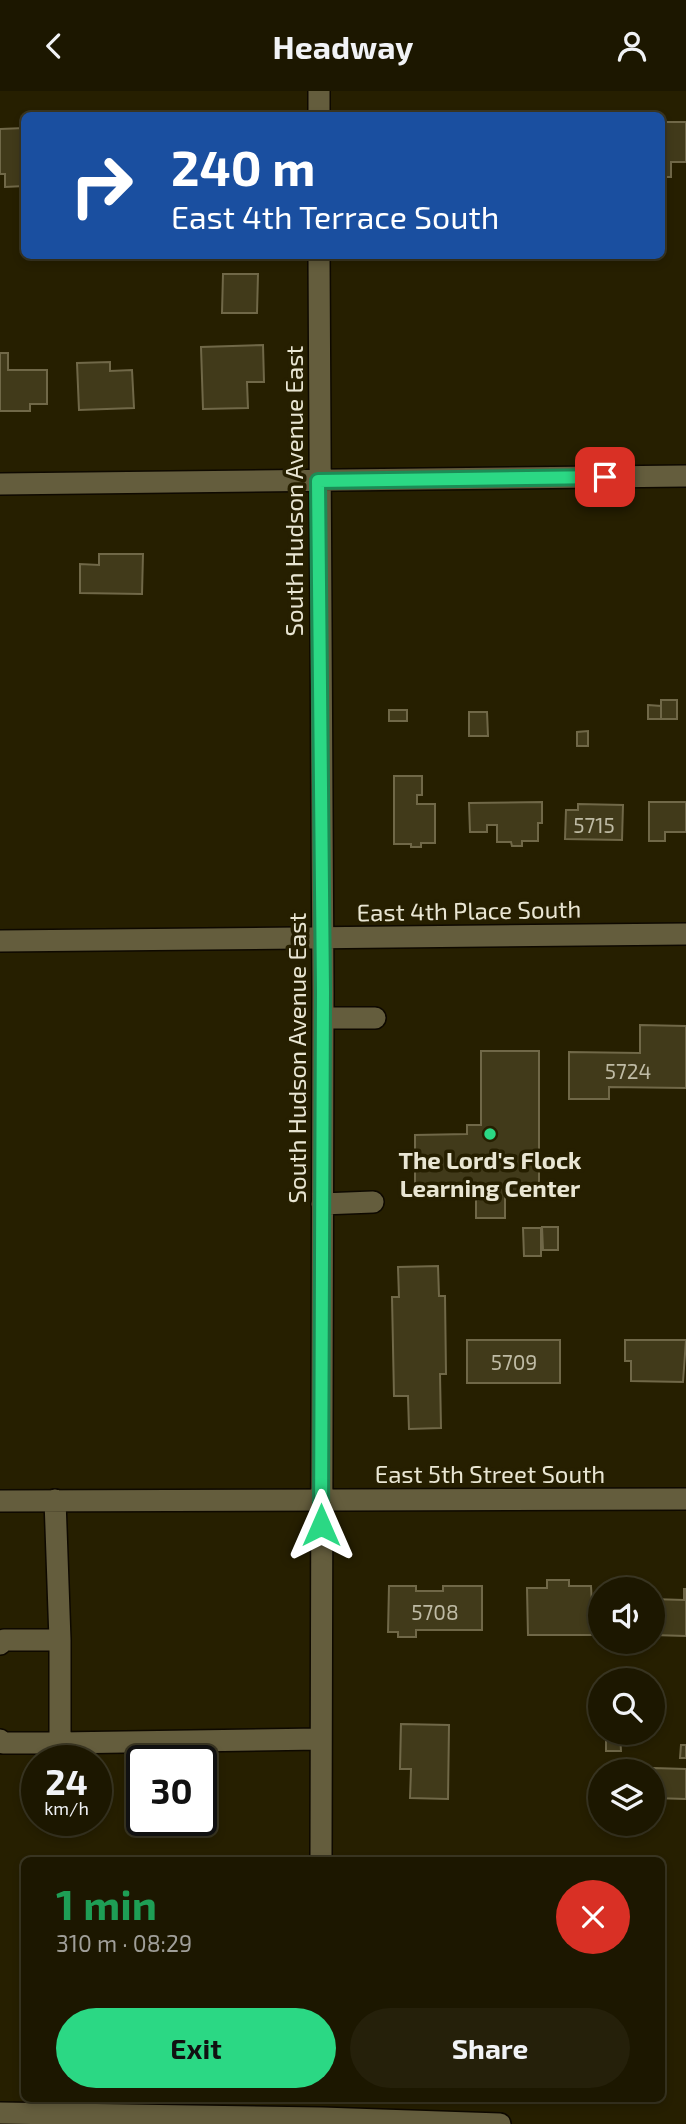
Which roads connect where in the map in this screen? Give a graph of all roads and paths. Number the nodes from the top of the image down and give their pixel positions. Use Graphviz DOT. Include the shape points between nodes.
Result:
graph roads {
  1 [pos="319,91"];
  2 [pos="319,112"];
  3 [pos="319,259"];
  4 [pos="686,476"];
  5 [pos="318,481"];
  6 [pos="0,484"];
  7 [pos="686,934"];
  8 [pos="323,937"];
  9 [pos="0,941"];
  10 [pos="323,1018"];
  11 [pos="375,1018"];
  12 [pos="373,1202"];
  13 [pos="322,1204"];
  14 [pos="686,1499"];
  15 [pos="0,1500"];
  16 [pos="55,1500"];
  17 [pos="321,1500"];
  18 [pos="60,1640"];
  19 [pos="0,1644"];
  20 [pos="320,1739"];
  21 [pos="0,1740"];
  22 [pos="60,1742"];
  23 [pos="321,1857"];
  24 [pos="0,2113"];
  25 [pos="322,2113"];
  26 [pos="500,2124"];
  1 -- 2 [label="street"];
  3 -- 5 [label="street, South Hudson Avenue East"];
  4 -- 5 [label="street"];
  5 -- 6 [label="street"];
  5 -- 8 [label="street, South Hudson Avenue East"];
  7 -- 8 [label="street, East 4th Place South"];
  8 -- 9 [label="street, East 4th Place South"];
  8 -- 10 [label="street, South Hudson Avenue East"];
  10 -- 11 [label="street"];
  10 -- 13 [label="street, South Hudson Avenue East"];
  12 -- 13 [label="street"];
  13 -- 17 [label="street, South Hudson Avenue East"];
  14 -- 17 [label="street, East 5th Street South"];
  15 -- 16 [label="street, East 5th Street South"];
  16 -- 17 [label="street, East 5th Street South"];
  16 -- 18 [label="street"];
  17 -- 20 [label="street, South Hudson Avenue East"];
  18 -- 19 [label="street" via="4,1640"];
  18 -- 22 [label="street"];
  20 -- 22 [label="street"];
  20 -- 23 [label="street, South Hudson Avenue East"];
  21 -- 22 [label="street"];
  24 -- 25 [label="street"];
  25 -- 26 [label="street"];
}
